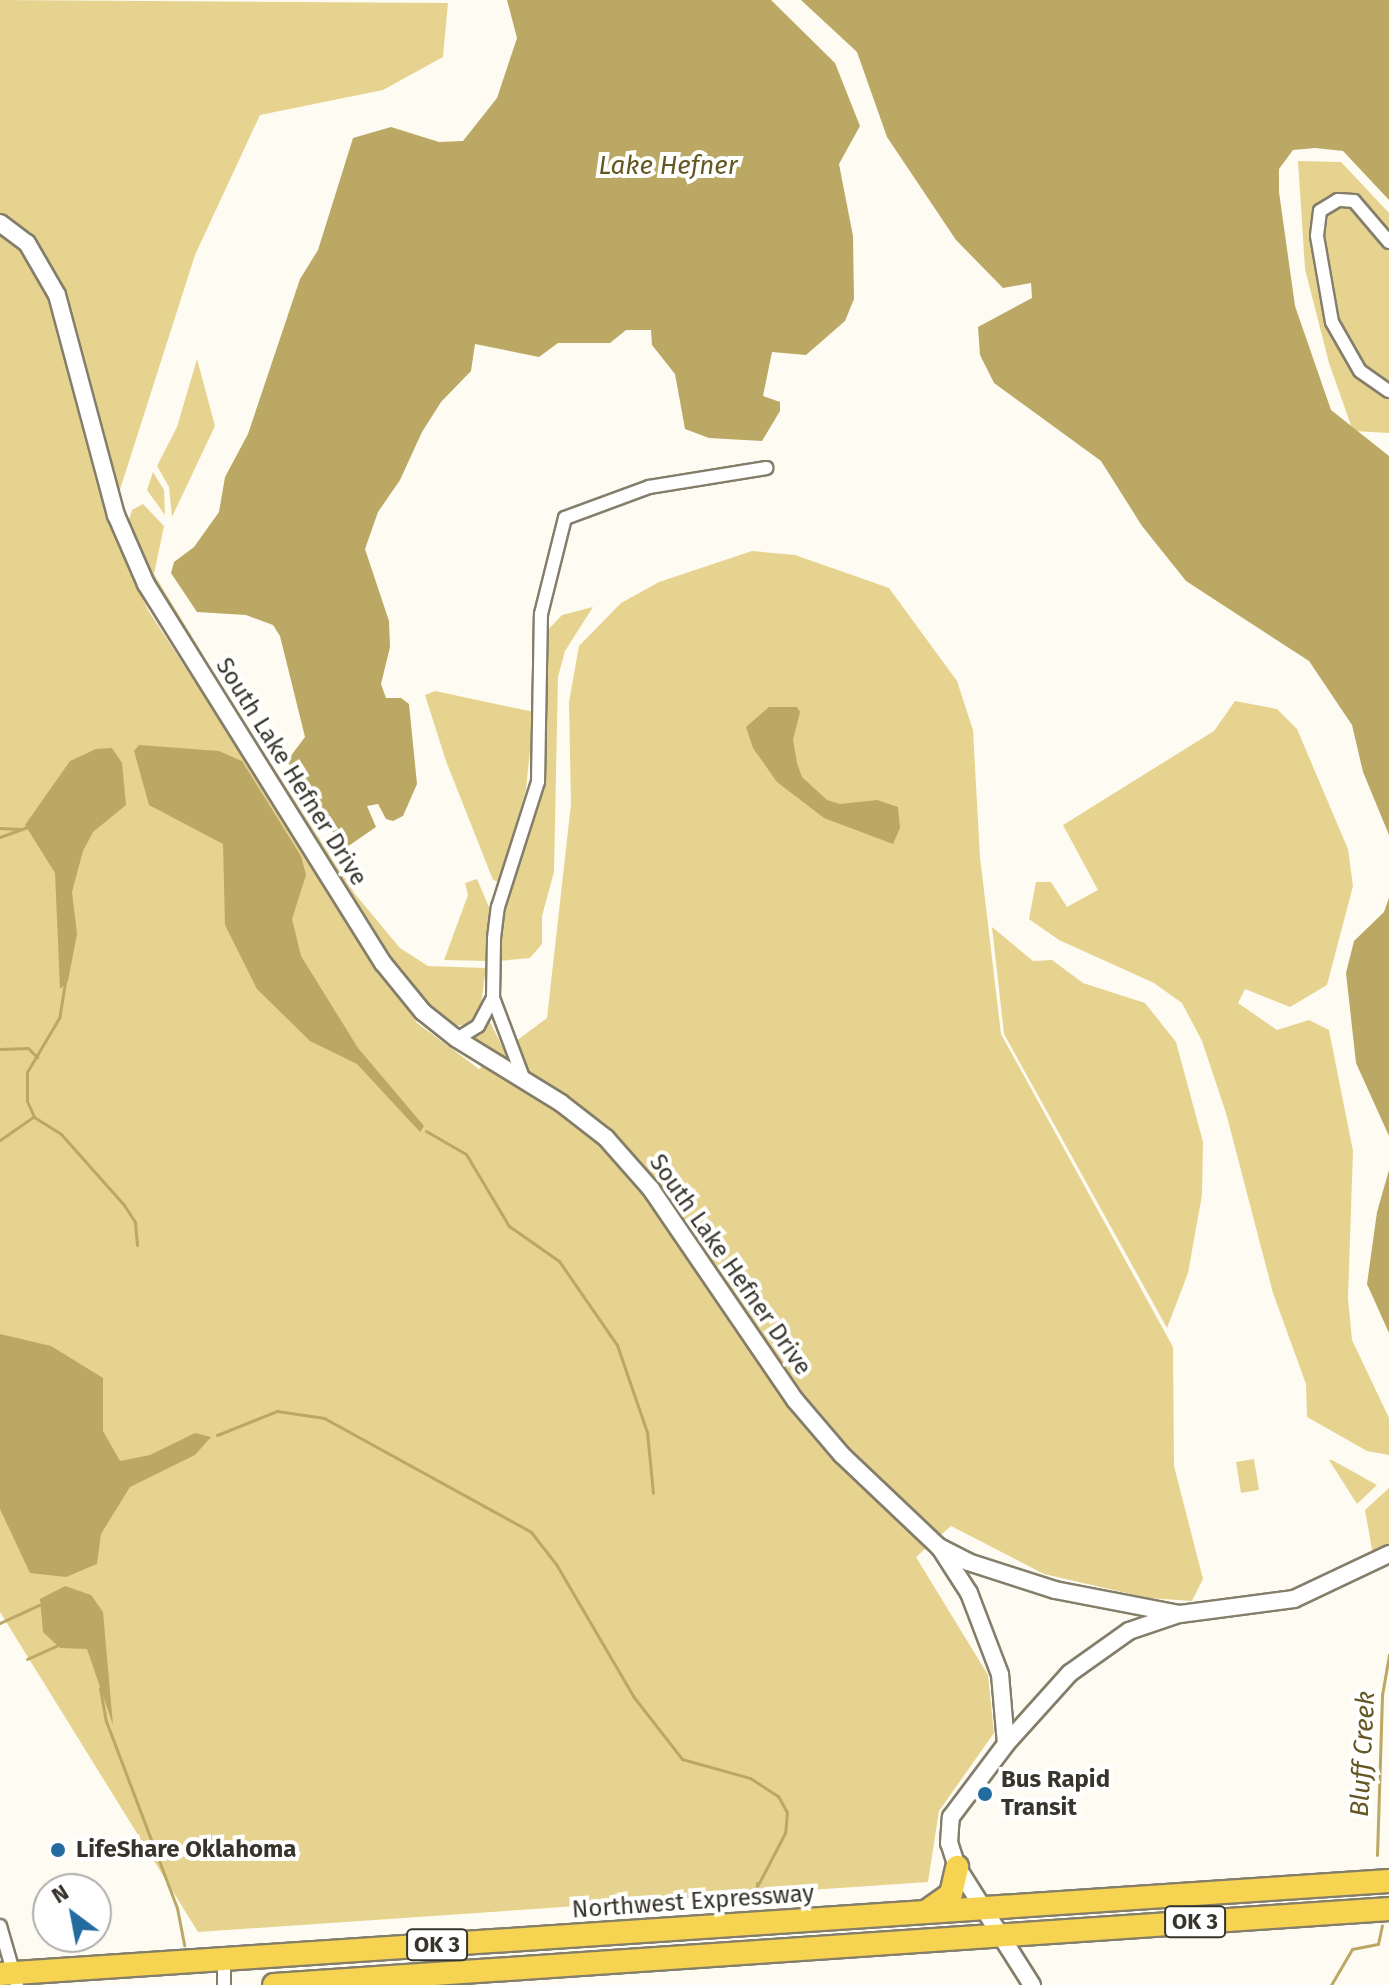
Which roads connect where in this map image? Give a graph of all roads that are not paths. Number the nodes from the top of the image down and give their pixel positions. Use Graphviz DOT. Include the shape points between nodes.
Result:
graph roads {
  1 [pos="0,223"];
  2 [pos="1389,242"];
  3 [pos="1389,391"];
  4 [pos="766,468"];
  5 [pos="493,998"];
  6 [pos="457,1039"];
  7 [pos="525,1083"];
  8 [pos="939,1547"];
  9 [pos="1389,1554"];
  10 [pos="1180,1614"];
  11 [pos="1006,1744"];
  12 [pos="957,1867"];
  13 [pos="1389,1881"];
  14 [pos="983,1908"];
  15 [pos="1389,1909"];
  16 [pos="926,1912"];
  17 [pos="0,1926"];
  18 [pos="578,1936"];
  19 [pos="1001,1936"];
  20 [pos="224,1960"];
  21 [pos="579,1964"];
  22 [pos="10,1977"];
  23 [pos="224,1985"];
  24 [pos="274,1985"];
  25 [pos="1032,1985"];
  1 -- 6 [label="street, South Lake Hefner Drive" via="27,243 57,295 116,515 146,584 383,963 423,1012"];
  2 -- 3 [label="street" via="1354,201 1338,200 1320,211 1317,236 1335,331 1360,371"];
  4 -- 5 [label="street" via="649,487 565,518 541,614 538,782 498,907"];
  5 -- 6 [label="street" via="478,1026"];
  5 -- 7 [label="street"];
  6 -- 7 [label="street, South Lake Hefner Drive"];
  7 -- 8 [label="street, South Lake Hefner Drive" via="606,1138 651,1189 795,1400 842,1455"];
  8 -- 10 [label="street, South Lake Hefner Drive" via="1055,1590"];
  8 -- 11 [label="street" via="969,1593 1000,1674"];
  9 -- 10 [label="street, South Lake Hefner Drive" via="1294,1599"];
  10 -- 11 [label="street" via="1129,1631 1086,1658"];
  11 -- 12 [label="street" via="951,1817 949,1843"];
  12 -- 14 [label="street"];
  12 -- 16 [label="highway" via="951,1894"];
  13 -- 14 [label="highway, Northwest Expressway / OK 3"];
  14 -- 16 [label="highway, Northwest Expressway / OK 3"];
  14 -- 19 [label="street"];
  15 -- 19 [label="highway, OK 3"];
  16 -- 18 [label="highway, Northwest Expressway / OK 3"];
  17 -- 22 [label="street"];
  18 -- 20 [label="highway, Northwest Expressway / OK 3"];
  18 -- 21 [label="highway"];
  19 -- 21 [label="highway, OK 3"];
  19 -- 25 [label="street"];
  20 -- 22 [label="highway, Northwest Expressway / OK 3"];
  20 -- 23 [label="street"];
  21 -- 24 [label="highway, OK 3"];
}
